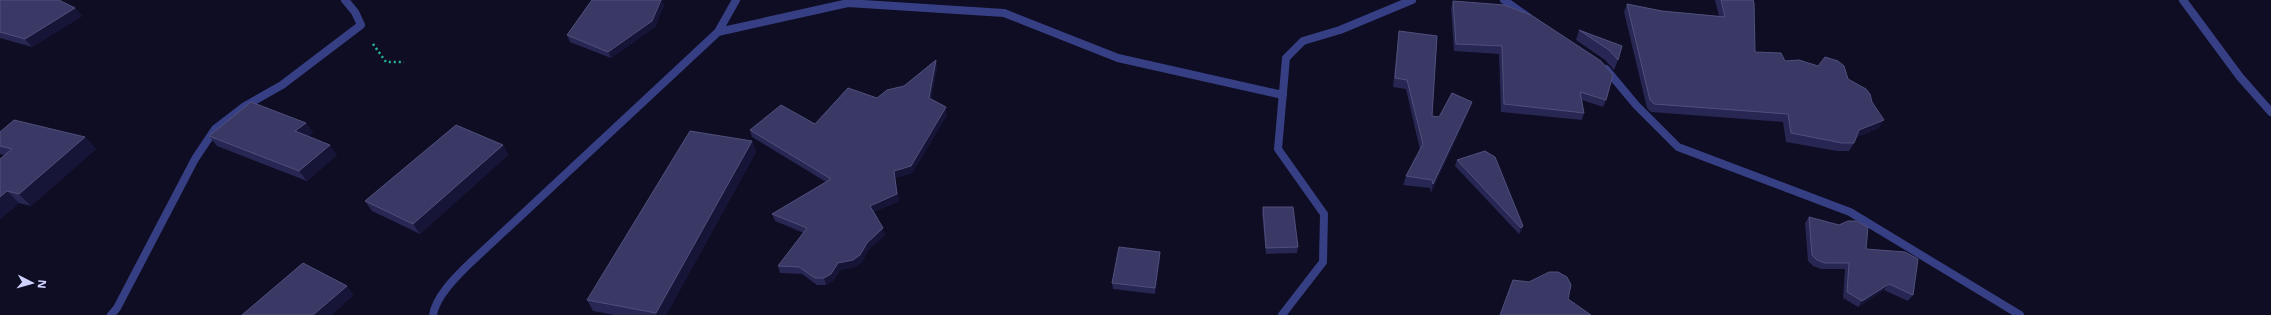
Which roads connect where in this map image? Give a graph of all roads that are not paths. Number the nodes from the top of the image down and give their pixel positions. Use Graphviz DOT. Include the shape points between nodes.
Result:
graph roads {
  1 [pos="345,0"];
  2 [pos="736,0"];
  3 [pos="1412,0"];
  4 [pos="1504,0"];
  5 [pos="2183,0"];
  6 [pos="1533,20"];
  7 [pos="718,32"];
  8 [pos="1602,64"];
  9 [pos="1283,95"];
  10 [pos="2271,112"];
  11 [pos="111,315"];
  12 [pos="433,315"];
  13 [pos="1282,315"];
  14 [pos="2020,315"];
  1 -- 11 [label="street" via="361,25 282,84 245,106 215,129 194,159 117,308"];
  2 -- 7 [label="street"];
  3 -- 9 [label="street" via="1340,30 1303,41 1286,58"];
  4 -- 6 [label="street"];
  5 -- 10 [label="street" via="2240,77"];
  7 -- 9 [label="street" via="848,3 1004,13 1118,58"];
  7 -- 12 [label="street" via="469,264 453,281 434,309"];
  8 -- 14 [label="street" via="1636,105 1678,147 1850,212"];
  9 -- 13 [label="street" via="1278,149 1324,214 1323,262"];
}
